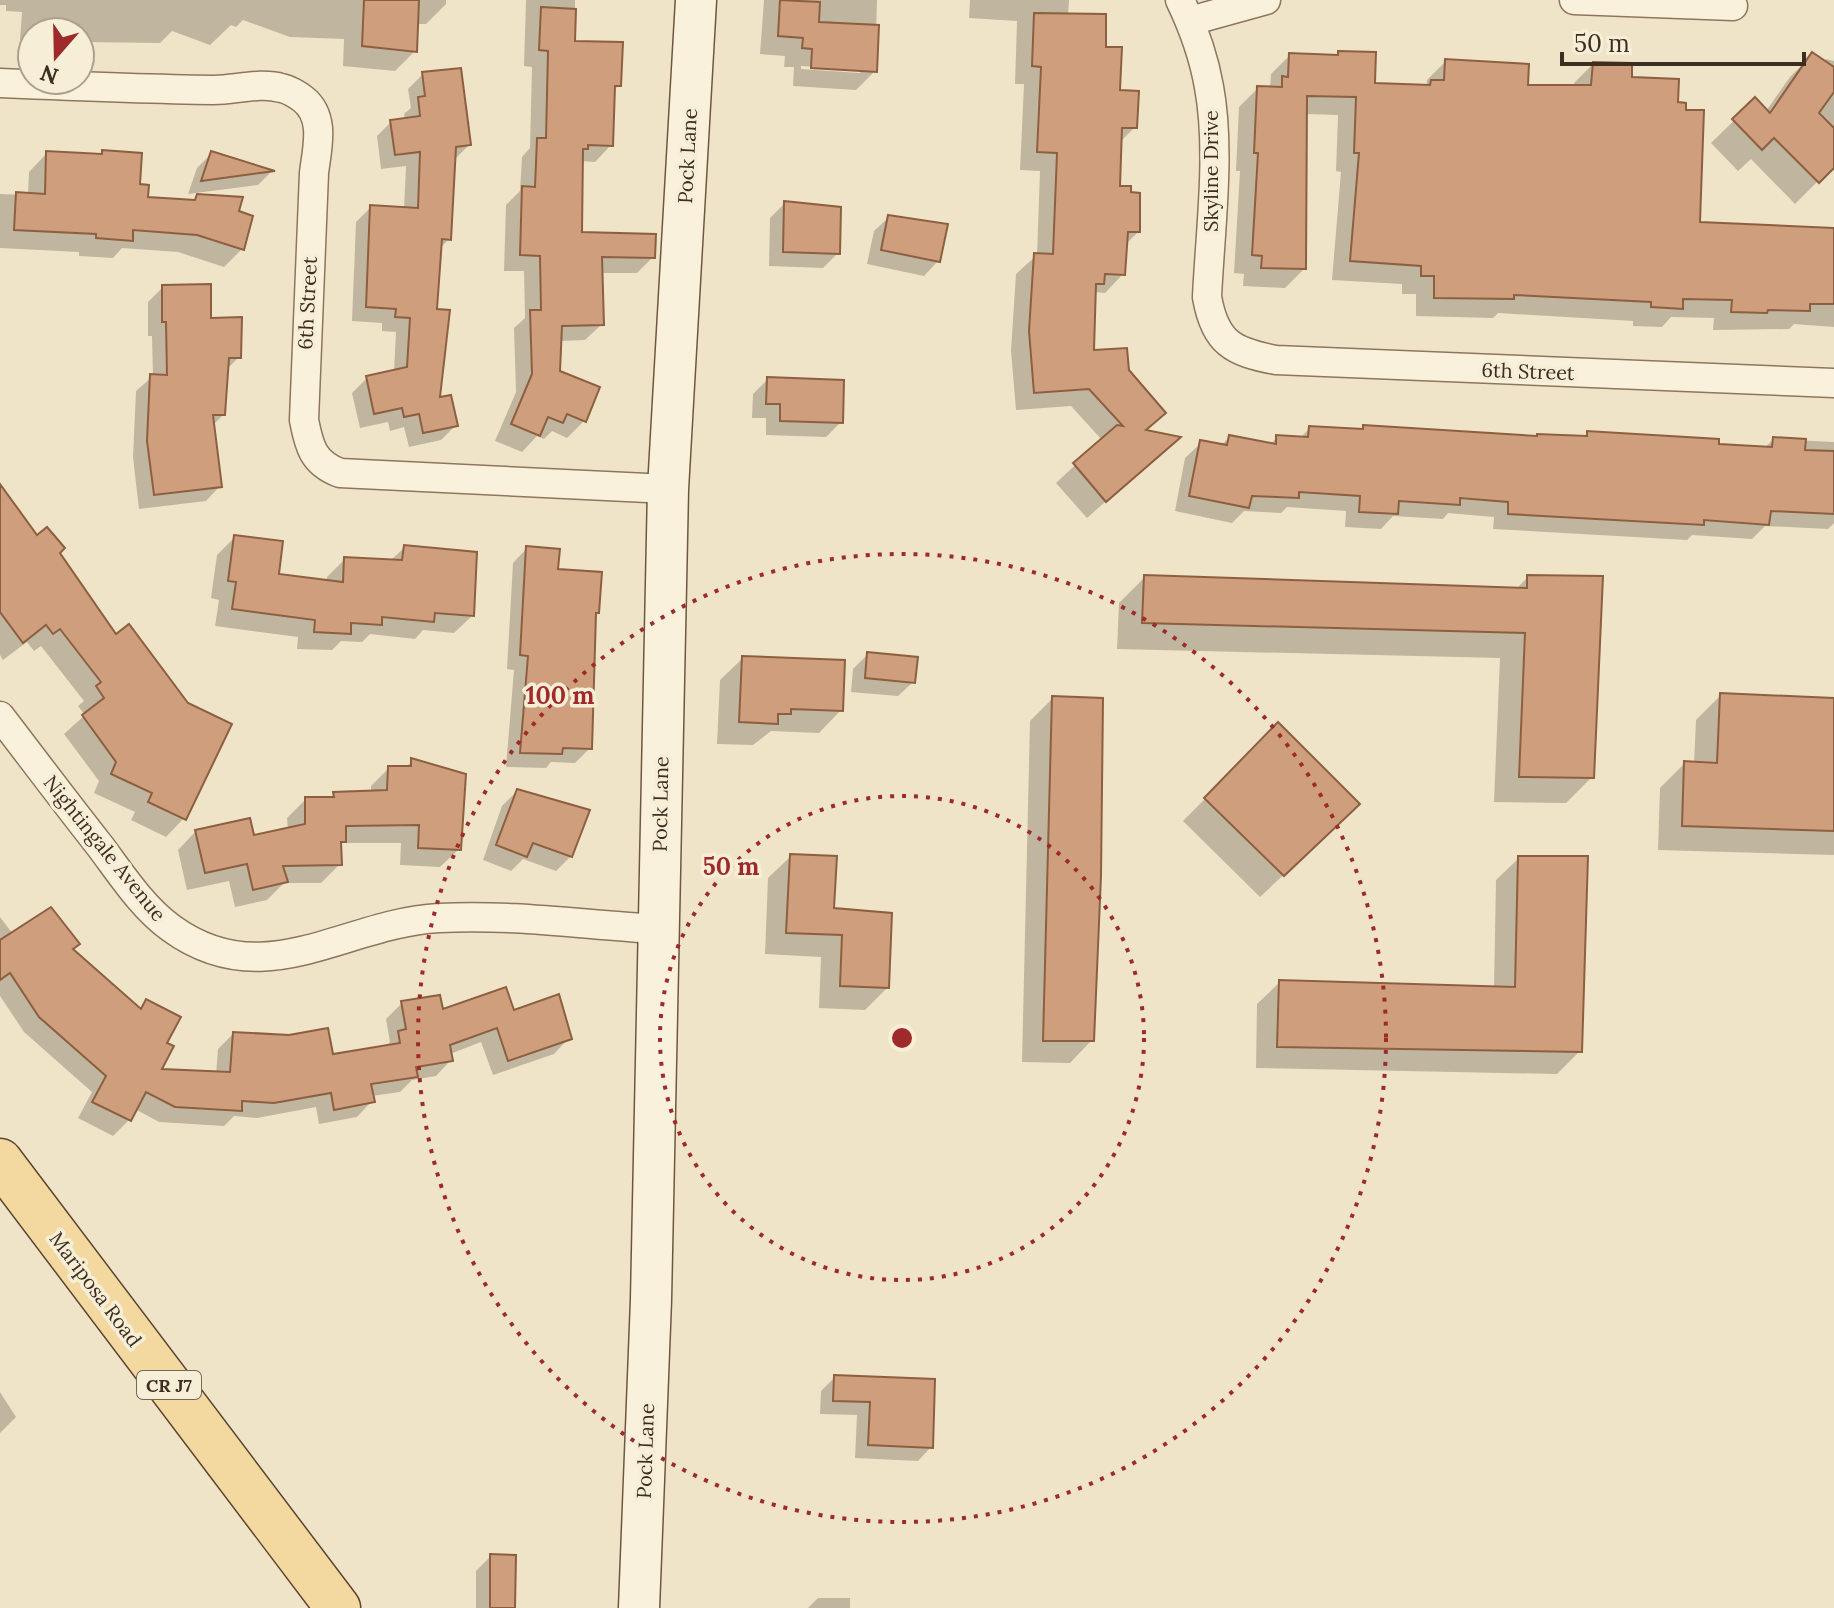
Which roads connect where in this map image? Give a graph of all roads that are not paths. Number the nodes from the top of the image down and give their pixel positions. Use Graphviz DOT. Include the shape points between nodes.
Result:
graph roads {
  1 [pos="696,0"];
  2 [pos="1266,0"];
  3 [pos="1574,0"];
  4 [pos="1733,6"];
  5 [pos="1185,10"];
  6 [pos="0,83"];
  7 [pos="1226,343"];
  8 [pos="1834,383"];
  9 [pos="668,489"];
  10 [pos="0,716"];
  11 [pos="657,929"];
  12 [pos="0,1161"];
  13 [pos="338,1608"];
  14 [pos="639,1608"];
  1 -- 9 [label="street, Pock Lane"];
  2 -- 5 [label="street"];
  3 -- 4 [label="street"];
  5 -- 7 [label="street, Skyline Drive" via="1209,87 1214,140 1207,297 1211,321"];
  6 -- 9 [label="street, 6th Street" via="280,87 312,109 320,132 304,420 311,452 331,470"];
  7 -- 8 [label="street, 6th Street" via="1276,360"];
  9 -- 11 [label="street, Pock Lane"];
  10 -- 11 [label="street, Nightingale Avenue" via="130,886 174,930 210,949 244,957 286,956 436,918 503,917"];
  11 -- 14 [label="street, Pock Lane" via="652,1271"];
  12 -- 13 [label="main road, Mariposa Road / CR J7"];
}
